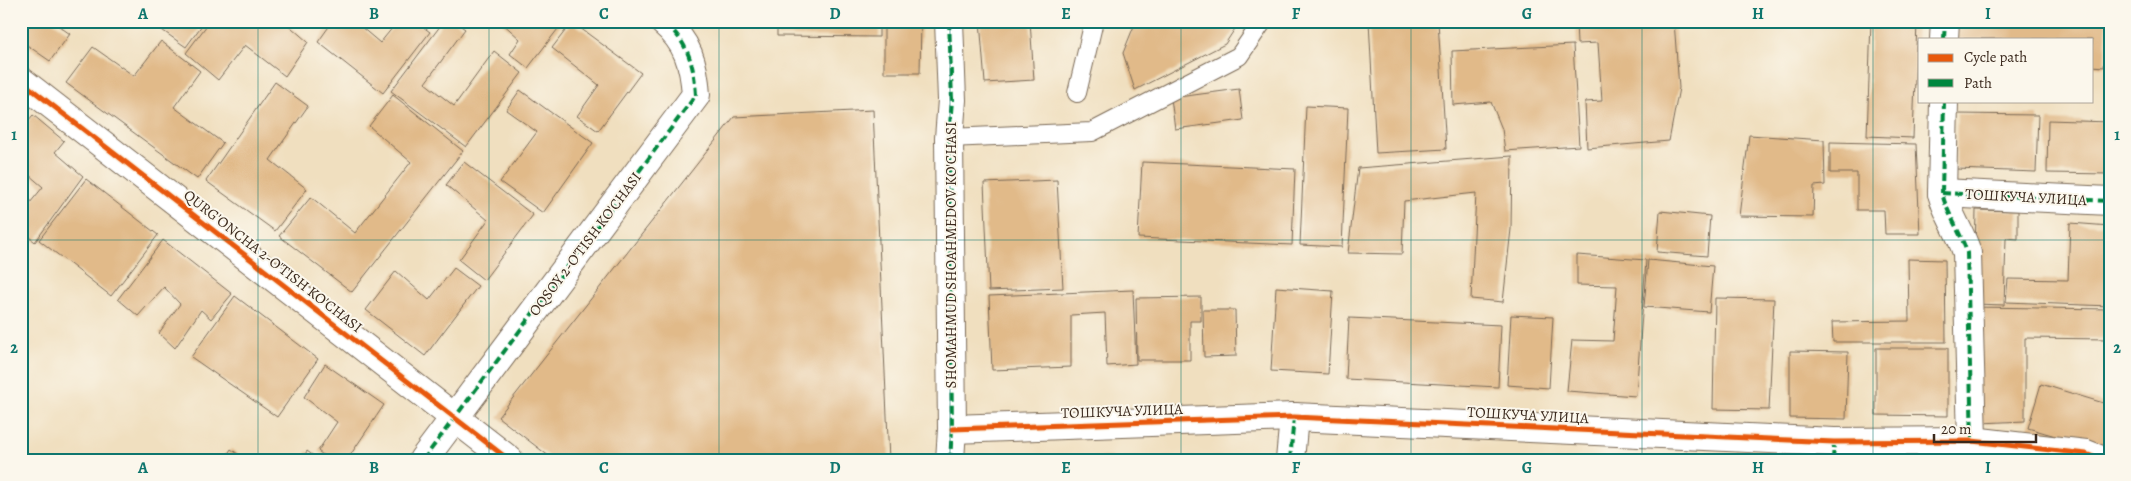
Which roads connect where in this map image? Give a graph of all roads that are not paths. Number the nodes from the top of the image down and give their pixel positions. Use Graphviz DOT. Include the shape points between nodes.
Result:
graph roads {
  1 [pos="663,21"];
  2 [pos="949,21"];
  3 [pos="1094,21"];
  4 [pos="1263,21"];
  5 [pos="1945,21"];
  6 [pos="1944,38"];
  7 [pos="21,81"];
  8 [pos="1077,93"];
  9 [pos="1944,102"];
  10 [pos="949,138"];
  11 [pos="1942,193"];
  12 [pos="2110,201"];
  13 [pos="1294,417"];
  14 [pos="456,419"];
  15 [pos="952,429"];
  16 [pos="1972,441"];
  17 [pos="1834,451"];
  18 [pos="423,460"];
  19 [pos="509,460"];
  20 [pos="950,460"];
  21 [pos="1290,460"];
  22 [pos="2101,460"];
  1 -- 14 [label="street, OQSOY 2-O'TISH KO'CHASI" via="685,45 694,68 696,95"];
  2 -- 10 [label="street, SHOMAHMUD SHOAHMEDOV KO'CHASI" via="952,100"];
  3 -- 8 [label="lane"];
  4 -- 10 [label="lane" via="1239,56 1092,132"];
  5 -- 6 [label="street"];
  7 -- 14 [label="street, QURG'ONCHA 2-O'TISH KO'CHASI"];
  9 -- 11 [label="street"];
  10 -- 15 [label="street, SHOMAHMUD SHOAHMEDOV KO'CHASI"];
  11 -- 12 [label="street, ТОШКУЧА УЛИЦА"];
  11 -- 16 [label="street" via="1967,253"];
  13 -- 15 [label="street, ТОШКУЧА УЛИЦА"];
  13 -- 17 [label="street, ТОШКУЧА УЛИЦА"];
  13 -- 21 [label="street"];
  14 -- 18 [label="street, OQSOY 2-O'TISH KO'CHASI"];
  14 -- 19 [label="street, QURG'ONCHA 2-O'TISH KO'CHASI"];
  15 -- 20 [label="street, SHOMAHMUD SHOAHMEDOV KO'CHASI"];
  16 -- 17 [label="street, ТОШКУЧА УЛИЦА"];
  16 -- 22 [label="street, ТОШКУЧА УЛИЦА" via="2086,454"];
}
